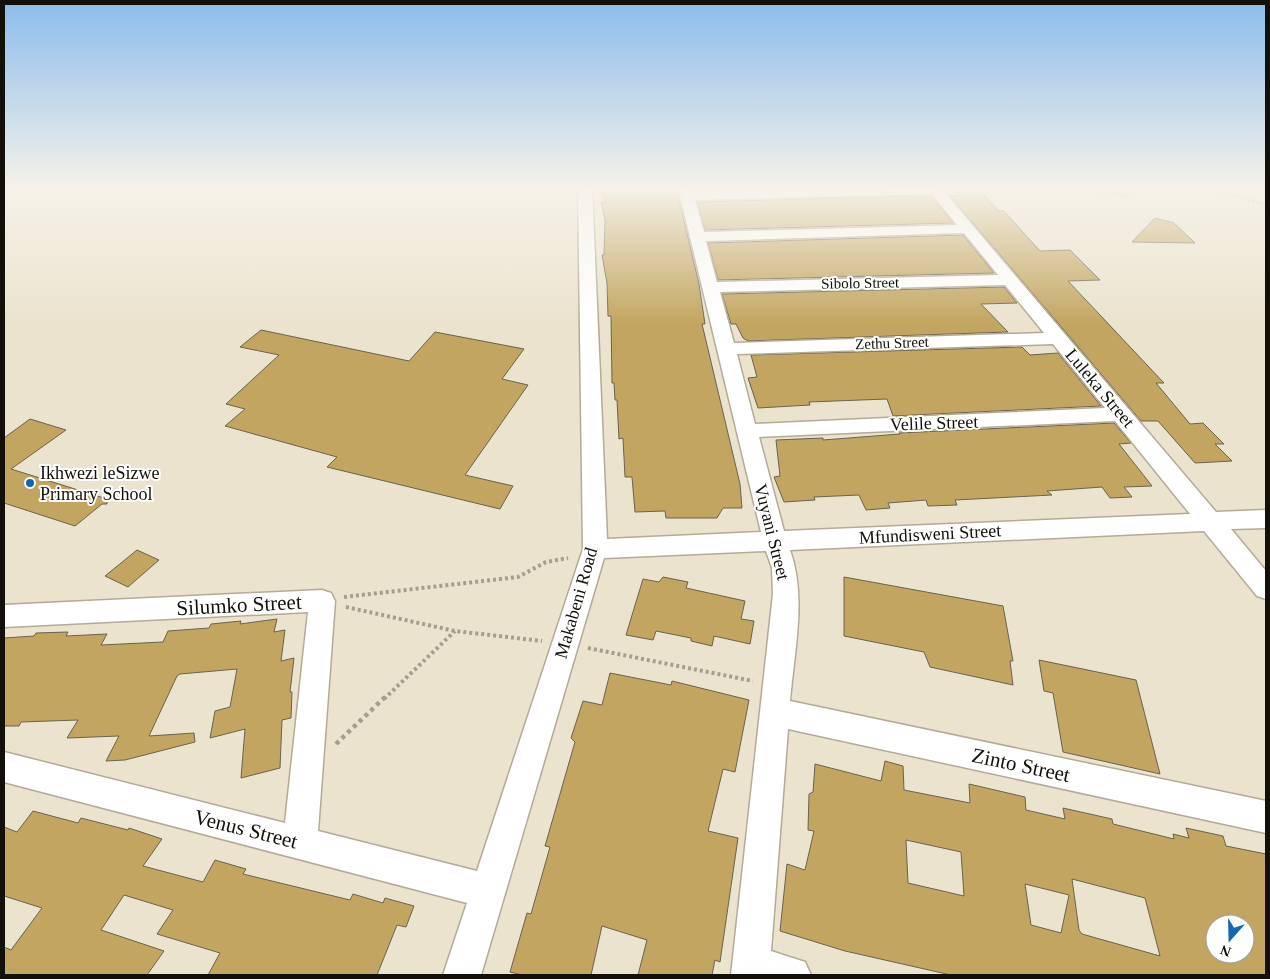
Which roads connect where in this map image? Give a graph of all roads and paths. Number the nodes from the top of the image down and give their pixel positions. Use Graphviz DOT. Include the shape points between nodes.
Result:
graph roads {
  1 [pos="587,233"];
  2 [pos="697,233"];
  3 [pos="864,233"];
  4 [pos="970,233"];
  5 [pos="698,237"];
  6 [pos="1010,280"];
  7 [pos="709,287"];
  8 [pos="1058,338"];
  9 [pos="725,349"];
  10 [pos="1122,414"];
  11 [pos="746,431"];
  12 [pos="1266,519"];
  13 [pos="1211,521"];
  14 [pos="775,541"];
  15 [pos="595,550"];
  16 [pos="1266,590"];
  17 [pos="322,601"];
  18 [pos="4,616"];
  19 [pos="455,631"];
  20 [pos="776,712"];
  21 [pos="4,767"];
  22 [pos="306,773"];
  23 [pos="1266,817"];
  24 [pos="300,843"];
  25 [pos="488,891"];
  26 [pos="750,970"];
  27 [pos="462,975"];
  28 [pos="792,975"];
  1 -- 15 [label="street, Makabeni Road"];
  2 -- 5 [label="street, Vuyani Street"];
  3 -- 5 [label="street"];
  4 -- 6 [label="street, Luleka Street"];
  5 -- 7 [label="street, Vuyani Street"];
  6 -- 7 [label="street, Sibolo Street"];
  6 -- 8 [label="street, Luleka Street"];
  7 -- 9 [label="street, Vuyani Street"];
  8 -- 9 [label="street, Zethu Street"];
  8 -- 10 [label="street, Luleka Street"];
  9 -- 11 [label="street, Vuyani Street"];
  10 -- 11 [label="street, Velile Street"];
  10 -- 13 [label="street, Luleka Street"];
  11 -- 14 [label="street, Vuyani Street"];
  12 -- 13 [label="street, Mfundisweni Street"];
  13 -- 14 [label="street, Mfundisweni Street"];
  13 -- 16 [label="street, Luleka Street"];
  14 -- 15 [label="street, Mfundisweni Street"];
  14 -- 20 [label="street, Vuyani Street" via="784,568 786,594"];
  15 -- 17 [label="path" via="546,562 518,577"];
  15 -- 25 [label="street, Makabeni Road"];
  17 -- 18 [label="street, Silumko Street"];
  17 -- 22 [label="street, Silumko Street"];
  19 -- 22 [label="path"];
  20 -- 23 [label="street, Zinto Street"];
  20 -- 26 [label="street, Vuyani Street"];
  21 -- 24 [label="street, Venus Street"];
  22 -- 24 [label="street, Silumko Street"];
  24 -- 25 [label="street, Venus Street"];
  25 -- 27 [label="street, Makabeni Road"];
  26 -- 28 [label="street"];
}
